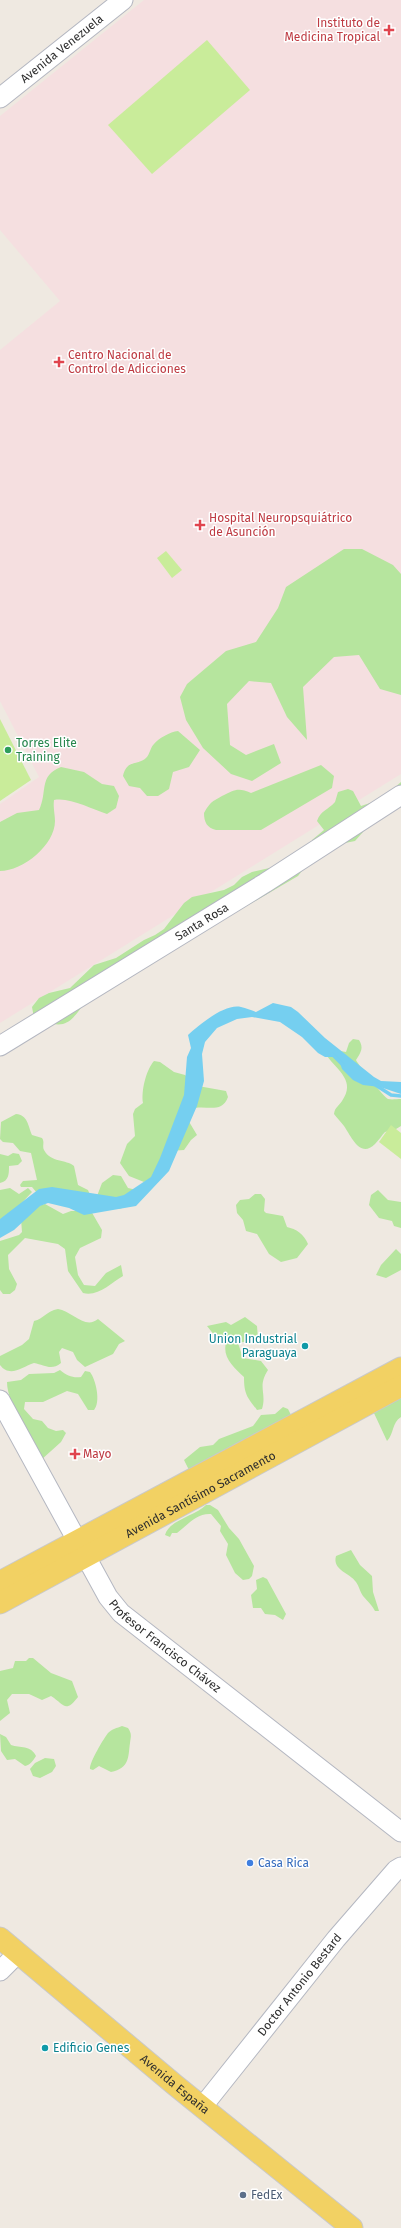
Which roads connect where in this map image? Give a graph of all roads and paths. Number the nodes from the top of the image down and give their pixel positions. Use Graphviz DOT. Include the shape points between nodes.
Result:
graph roads {
  1 [pos="123,0"];
  2 [pos="0,98"];
  3 [pos="401,795"];
  4 [pos="0,1046"];
  5 [pos="395,1380"];
  6 [pos="0,1400"];
  7 [pos="81,1549"];
  8 [pos="0,1582"];
  9 [pos="0,1602"];
  10 [pos="401,1832"];
  11 [pos="401,1867"];
  12 [pos="0,1938"];
  13 [pos="18,1953"];
  14 [pos="0,1971"];
  15 [pos="203,2106"];
  16 [pos="352,2228"];
  1 -- 2 [label="street, Avenida Venezuela"];
  3 -- 4 [label="street, Santa Rosa" via="265,883"];
  5 -- 7 [label="main road, Avenida Santísimo Sacramento"];
  6 -- 7 [label="street, Profesor Francisco Chávez"];
  7 -- 8 [label="main road, Avenida Santísimo Sacramento"];
  7 -- 9 [label="main road, Avenida Santísimo Sacramento"];
  7 -- 10 [label="street, Profesor Francisco Chávez" via="108,1597 127,1618"];
  11 -- 15 [label="street, Doctor Antonio Bestard" via="349,1923"];
  12 -- 13 [label="main road, Avenida España"];
  13 -- 14 [label="street"];
  13 -- 15 [label="main road, Avenida España"];
  15 -- 16 [label="main road, Avenida España"];
}
